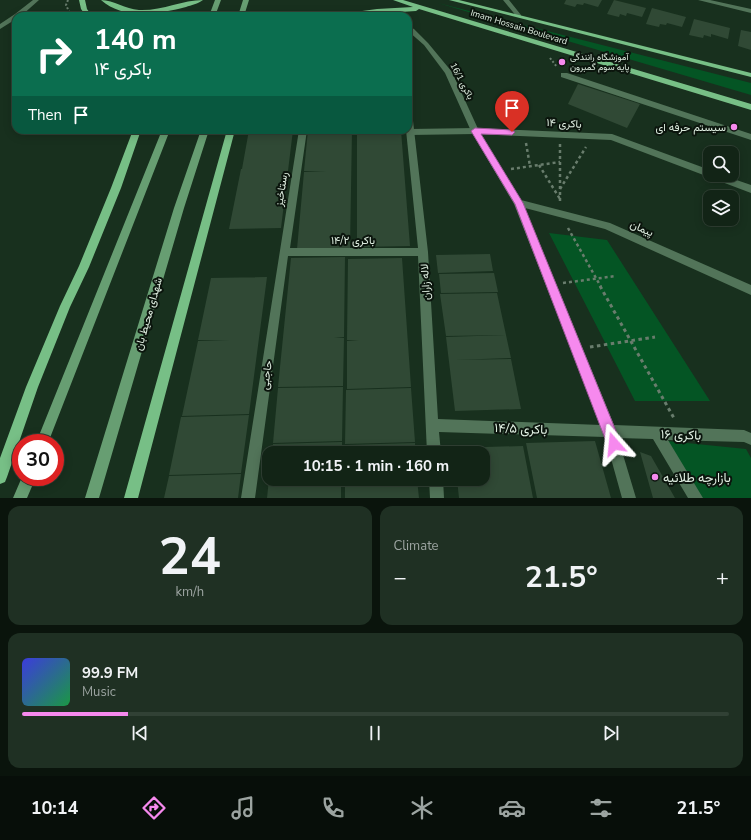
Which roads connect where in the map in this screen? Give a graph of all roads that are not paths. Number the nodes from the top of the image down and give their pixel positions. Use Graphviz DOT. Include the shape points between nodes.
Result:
graph roads {
  1 [pos="36,0"];
  2 [pos="82,0"];
  3 [pos="104,0"];
  4 [pos="200,0"];
  5 [pos="218,0"];
  6 [pos="246,0"];
  7 [pos="396,0"];
  8 [pos="452,0"];
  9 [pos="506,0"];
  10 [pos="701,0"];
  11 [pos="428,8"];
  12 [pos="751,11"];
  13 [pos="21,12"];
  14 [pos="86,12"];
  15 [pos="214,12"];
  16 [pos="242,12"];
  17 [pos="370,12"];
  18 [pos="519,16"];
  19 [pos="12,19"];
  20 [pos="0,27"];
  21 [pos="412,30"];
  22 [pos="564,75"];
  23 [pos="751,75"];
  24 [pos="751,106"];
  25 [pos="475,131"];
  26 [pos="412,132"];
  27 [pos="135,134"];
  28 [pos="164,134"];
  29 [pos="204,134"];
  30 [pos="230,134"];
  31 [pos="302,134"];
  32 [pos="410,134"];
  33 [pos="751,137"];
  34 [pos="703,172"];
  35 [pos="730,182"];
  36 [pos="751,190"];
  37 [pos="518,203"];
  38 [pos="284,252"];
  39 [pos="423,252"];
  40 [pos="751,290"];
  41 [pos="433,425"];
  42 [pos="610,431"];
  43 [pos="657,433"];
  44 [pos="46,434"];
  45 [pos="749,440"];
  46 [pos="434,446"];
  47 [pos="0,477"];
  48 [pos="25,486"];
  49 [pos="436,486"];
  50 [pos="20,498"];
  51 [pos="92,498"];
  52 [pos="131,498"];
  53 [pos="248,498"];
  54 [pos="437,498"];
  55 [pos="629,498"];
  56 [pos="696,498"];
  1 -- 13 [label="lane"];
  2 -- 14 [label="main road"];
  3 -- 4 [label="main road" via="121,8 147,12 170,9"];
  5 -- 15 [label="main road"];
  6 -- 16 [label="main road"];
  7 -- 11 [label="main road, Imam Hossain Boulevard"];
  8 -- 18 [label="main road, Imam Hossain Boulevard"];
  9 -- 18 [label="lane"];
  10 -- 12 [label="street"];
  11 -- 17 [label="main road"];
  11 -- 24 [label="main road, Imam Hossain Boulevard"];
  18 -- 23 [label="main road, Imam Hossain Boulevard"];
  19 -- 20 [label="lane"];
  21 -- 25 [label="street, باکری 16/1" via="448,72"];
  22 -- 33 [label="street"];
  25 -- 26 [label="street, باکری ۱۴"];
  25 -- 34 [label="street, باکری ۱۴" via="612,138"];
  25 -- 37 [label="street, باکری 16/1"];
  27 -- 47 [label="main road" via="84,267 37,374"];
  28 -- 44 [label="main road"];
  29 -- 51 [label="main road, شهدای محیط بان"];
  30 -- 52 [label="main road"];
  31 -- 38 [label="street, رستاخیز"];
  32 -- 39 [label="street, لاله زاران"];
  35 -- 36 [label="street, باکری ۱۴"];
  37 -- 40 [label="street, پیمان" via="608,226"];
  37 -- 42 [label="street, باکری 16/1"];
  38 -- 39 [label="street, باکری ۱۴/۲"];
  38 -- 53 [label="street, حاجبی"];
  39 -- 41 [label="street, لاله زاران"];
  41 -- 42 [label="street, باکری ۱۴/۵"];
  41 -- 46 [label="street, لاله زاران"];
  42 -- 43 [label="street, باکری ۱۶"];
  42 -- 55 [label="street, باکری 16/1"];
  43 -- 45 [label="street, باکری ۱۶"];
  43 -- 56 [label="street"];
  48 -- 50 [label="main road"];
  49 -- 54 [label="street"];
}
